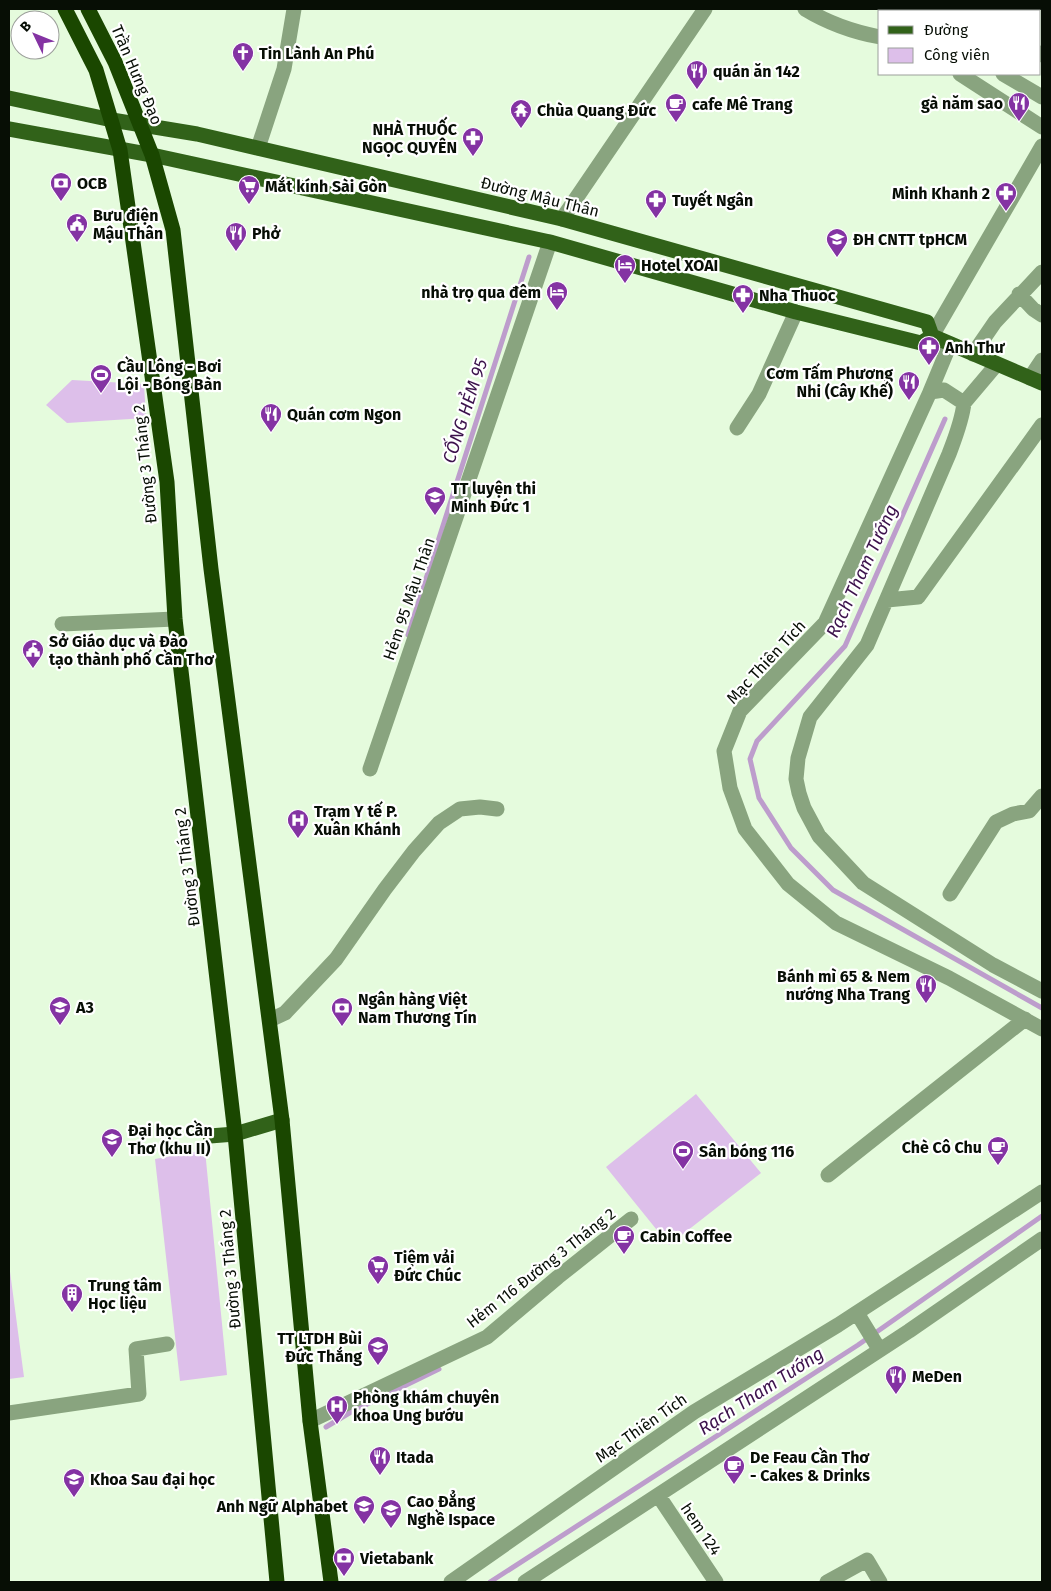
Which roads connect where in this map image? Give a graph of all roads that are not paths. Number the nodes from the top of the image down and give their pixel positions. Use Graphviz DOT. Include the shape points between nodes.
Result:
graph roads {
  1 [pos="65,9"];
  2 [pos="88,9"];
  3 [pos="294,9"];
  4 [pos="705,9"];
  5 [pos="805,9"];
  6 [pos="878,37"];
  7 [pos="962,75"];
  8 [pos="1005,75"];
  9 [pos="1042,97"];
  10 [pos="9,98"];
  11 [pos="112,120"];
  12 [pos="139,124"];
  13 [pos="1042,128"];
  14 [pos="9,129"];
  15 [pos="1042,146"];
  16 [pos="258,148"];
  17 [pos="120,150"];
  18 [pos="152,155"];
  19 [pos="562,219"];
  20 [pos="550,242"];
  21 [pos="1042,272"];
  22 [pos="1019,294"];
  23 [pos="796,312"];
  24 [pos="1042,315"];
  25 [pos="926,340"];
  26 [pos="950,344"];
  27 [pos="973,354"];
  28 [pos="1042,360"];
  29 [pos="997,364"];
  30 [pos="1036,380"];
  31 [pos="930,392"];
  32 [pos="964,403"];
  33 [pos="1042,425"];
  34 [pos="737,428"];
  35 [pos="887,600"];
  36 [pos="175,619"];
  37 [pos="62,624"];
  38 [pos="370,769"];
  39 [pos="1042,796"];
  40 [pos="497,809"];
  41 [pos="950,894"];
  42 [pos="1042,991"];
  43 [pos="1025,1019"];
  44 [pos="270,1020"];
  45 [pos="1042,1029"];
  46 [pos="282,1120"];
  47 [pos="235,1134"];
  48 [pos="210,1136"];
  49 [pos="828,1174"];
  50 [pos="1042,1192"];
  51 [pos="631,1220"];
  52 [pos="1042,1239"];
  53 [pos="857,1313"];
  54 [pos="167,1344"];
  55 [pos="879,1349"];
  56 [pos="9,1413"];
  57 [pos="310,1421"];
  58 [pos="658,1495"];
  59 [pos="277,1582"];
  60 [pos="331,1582"];
  61 [pos="451,1582"];
  62 [pos="525,1582"];
  63 [pos="716,1582"];
  64 [pos="827,1582"];
  65 [pos="880,1582"];
  1 -- 11 [label="highway" via="96,70"];
  2 -- 12 [label="highway, Trần Hưng Đạo" via="115,62"];
  3 -- 16 [label="street" via="284,69"];
  4 -- 19 [label="street"];
  5 -- 6 [label="street" via="861,34"];
  7 -- 13 [label="street"];
  8 -- 9 [label="street"];
  10 -- 11 [label="main road, Đường Mậu Thân"];
  11 -- 12 [label="main road, Đường Mậu Thân"];
  11 -- 17 [label="highway"];
  12 -- 16 [label="main road, Đường Mậu Thân"];
  12 -- 18 [label="highway, Trần Hưng Đạo"];
  14 -- 17 [label="main road, Đường Mậu Thân"];
  15 -- 25 [label="street"];
  16 -- 19 [label="main road, Đường Mậu Thân"];
  17 -- 18 [label="main road, Đường Mậu Thân"];
  17 -- 36 [label="highway, Đường 3 Tháng 2" via="167,482"];
  18 -- 20 [label="main road, Đường Mậu Thân"];
  18 -- 44 [label="highway" via="173,230 211,569"];
  19 -- 20 [label="main road"];
  19 -- 25 [label="main road, Đường Mậu Thân" via="927,322"];
  20 -- 23 [label="main road, Đường Mậu Thân"];
  20 -- 38 [label="street, Hẻm 95 Mậu Thân"];
  21 -- 22 [label="street"];
  22 -- 24 [label="street"];
  22 -- 27 [label="street"];
  23 -- 25 [label="main road, Đường Mậu Thân"];
  23 -- 34 [label="street" via="758,394"];
  25 -- 26 [label="main road, Đường Mậu Thân"];
  26 -- 27 [label="main road, Đường Mậu Thân"];
  26 -- 31 [label="street, Mạc Thiên Tích"];
  27 -- 29 [label="main road, Đường Mậu Thân"];
  28 -- 30 [label="street"];
  29 -- 30 [label="main road, Đường Mậu Thân"];
  29 -- 32 [label="street"];
  31 -- 32 [label="street" via="944,390"];
  31 -- 43 [label="street, Mạc Thiên Tích" via="825,623 740,711 724,751 730,788 745,829 788,884 836,923"];
  32 -- 35 [label="street" via="950,454"];
  33 -- 35 [label="street" via="918,597"];
  35 -- 42 [label="street" via="867,645 810,717 798,758 798,793 819,836 863,883 994,965"];
  36 -- 37 [label="street"];
  36 -- 47 [label="highway, Đường 3 Tháng 2"];
  39 -- 41 [label="street" via="1029,811 996,822"];
  40 -- 44 [label="street" via="460,809 439,823 385,889 336,959 284,1013"];
  43 -- 45 [label="street, Mạc Thiên Tích"];
  43 -- 49 [label="street"];
  44 -- 46 [label="highway"];
  46 -- 47 [label="main road"];
  46 -- 57 [label="highway"];
  47 -- 48 [label="main road"];
  47 -- 59 [label="highway, Đường 3 Tháng 2"];
  50 -- 53 [label="street, Mạc Thiên Tích"];
  51 -- 57 [label="street, Hẻm 116 Đường 3 Tháng 2" via="487,1337"];
  52 -- 55 [label="street"];
  53 -- 55 [label="street"];
  53 -- 61 [label="street, Mạc Thiên Tích" via="694,1412"];
  54 -- 56 [label="street" via="136,1349 139,1394"];
  55 -- 58 [label="street"];
  57 -- 60 [label="highway"];
  58 -- 62 [label="street"];
  58 -- 63 [label="street, hem 124"];
  64 -- 65 [label="street" via="867,1560"];
}
